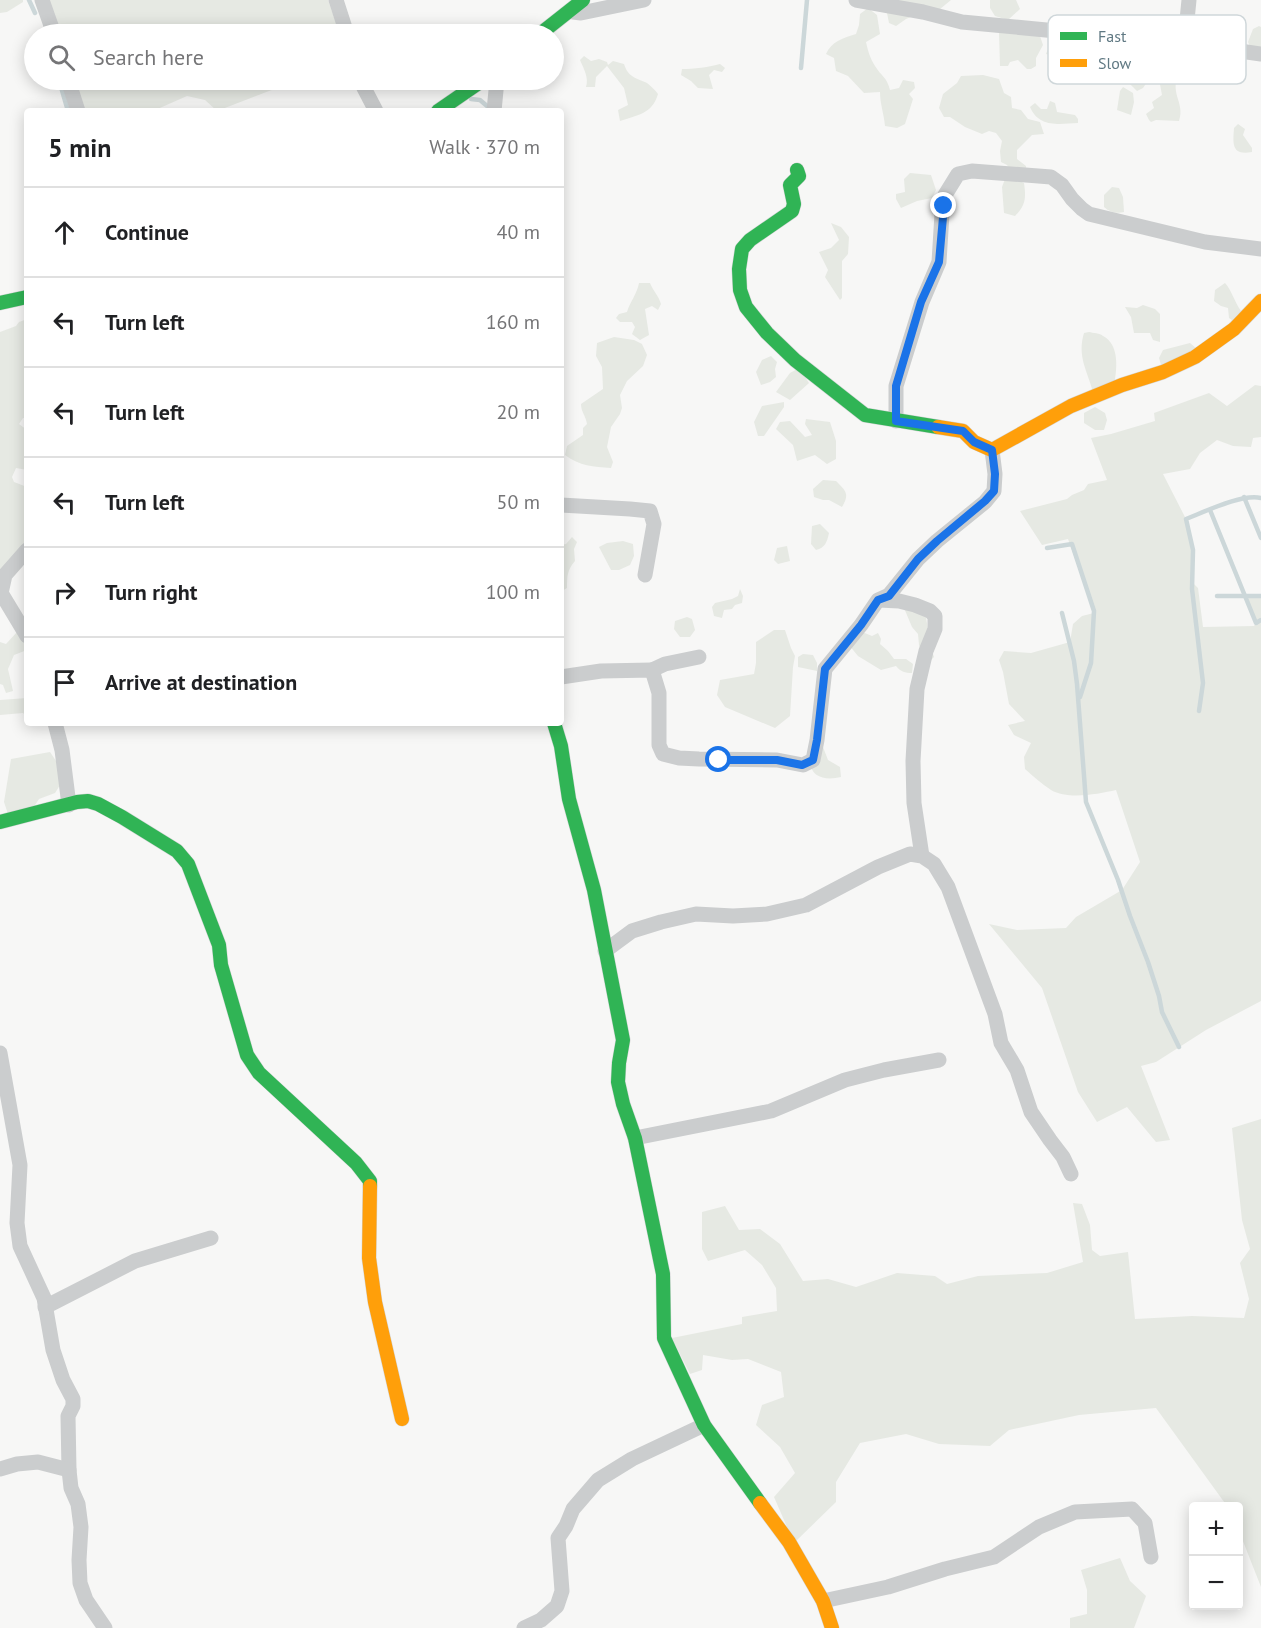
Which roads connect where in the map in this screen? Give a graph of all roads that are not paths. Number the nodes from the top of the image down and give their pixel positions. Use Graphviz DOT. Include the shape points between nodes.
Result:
graph roads {
  1 [pos="42,0"];
  2 [pos="336,0"];
  3 [pos="644,0"];
  4 [pos="856,0"];
  5 [pos="1190,0"];
  6 [pos="577,5"];
  7 [pos="1188,15"];
  8 [pos="50,24"];
  9 [pos="344,24"];
  10 [pos="552,24"];
  11 [pos="1048,30"];
  12 [pos="1246,51"];
  13 [pos="1261,54"];
  14 [pos="71,90"];
  15 [pos="365,90"];
  16 [pos="468,90"];
  17 [pos="496,90"];
  18 [pos="77,108"];
  19 [pos="374,108"];
  20 [pos="442,108"];
  21 [pos="494,108"];
  22 [pos="797,170"];
  23 [pos="1261,249"];
  24 [pos="24,298"];
  25 [pos="1261,301"];
  26 [pos="0,303"];
  27 [pos="896,421"];
  28 [pos="992,450"];
  29 [pos="564,505"];
  30 [pos="24,553"];
  31 [pos="645,575"];
  32 [pos="878,600"];
  33 [pos="24,631"];
  34 [pos="699,657"];
  35 [pos="652,670"];
  36 [pos="564,677"];
  37 [pos="56,726"];
  38 [pos="555,726"];
  39 [pos="69,805"];
  40 [pos="0,822"];
  41 [pos="922,856"];
  42 [pos="605,951"];
  43 [pos="0,1053"];
  44 [pos="939,1060"];
  45 [pos="635,1138"];
  46 [pos="1071,1174"];
  47 [pos="211,1238"];
  48 [pos="45,1307"];
  49 [pos="402,1419"];
  50 [pos="704,1425"];
  51 [pos="0,1469"];
  52 [pos="69,1470"];
  53 [pos="1150,1557"];
  54 [pos="823,1601"];
  55 [pos="105,1628"];
  56 [pos="524,1628"];
  57 [pos="832,1628"];
  1 -- 8 [label="street"];
  2 -- 9 [label="street"];
  3 -- 6 [label="street" via="581,13 573,12"];
  4 -- 11 [label="street" via="962,22"];
  5 -- 7 [label="street"];
  6 -- 10 [label="street"];
  12 -- 13 [label="street"];
  14 -- 18 [label="street"];
  15 -- 19 [label="street"];
  16 -- 20 [label="street"];
  17 -- 21 [label="street"];
  22 -- 27 [label="street" via="798,176 790,185 792,211 742,249 740,290 746,307 795,360 865,415"];
  23 -- 27 [label="street" via="1205,242 1089,214 1051,177 972,171 958,174 945,195 939,262 921,302 896,386"];
  24 -- 26 [label="street"];
  25 -- 28 [label="street" via="1234,329 1195,357 1071,406"];
  27 -- 28 [label="street" via="963,431 974,442"];
  28 -- 32 [label="street" via="994,491 918,559 889,596"];
  29 -- 31 [label="street" via="650,511 654,524"];
  30 -- 33 [label="street" via="5,575 1,593"];
  32 -- 35 [label="street" via="825,669 813,760 802,765 663,754 658,745 659,693"];
  32 -- 41 [label="street" via="899,601 935,616 935,629 917,689 913,761"];
  34 -- 35 [label="street"];
  35 -- 36 [label="street"];
  37 -- 39 [label="street"];
  38 -- 42 [label="street"];
  39 -- 40 [label="street"];
  39 -- 49 [label="street" via="88,801 98,804 177,851 188,864 219,945 220,965 247,1055 259,1073 356,1162 370,1180 369,1257 375,1302"];
  41 -- 42 [label="street" via="910,854 878,867 806,905 768,914 684,916 632,931"];
  41 -- 46 [label="street" via="934,864 948,887 995,1014 1000,1043 1017,1070 1031,1112"];
  42 -- 45 [label="street" via="622,1040 618,1082"];
  43 -- 48 [label="street" via="20,1165 20,1246"];
  44 -- 45 [label="street" via="845,1080 771,1111"];
  45 -- 50 [label="street" via="663,1274 664,1338"];
  47 -- 48 [label="street" via="135,1262"];
  48 -- 52 [label="street" via="53,1350 73,1399 68,1416"];
  50 -- 54 [label="street" via="789,1542"];
  50 -- 56 [label="street" via="598,1480 573,1509 558,1538 562,1591 557,1606"];
  51 -- 52 [label="street" via="38,1462"];
  52 -- 55 [label="street" via="81,1527 80,1583 86,1600"];
  53 -- 54 [label="street" via="1145,1523 1132,1509 1075,1512 1039,1527 994,1557"];
  54 -- 57 [label="street"];
}
